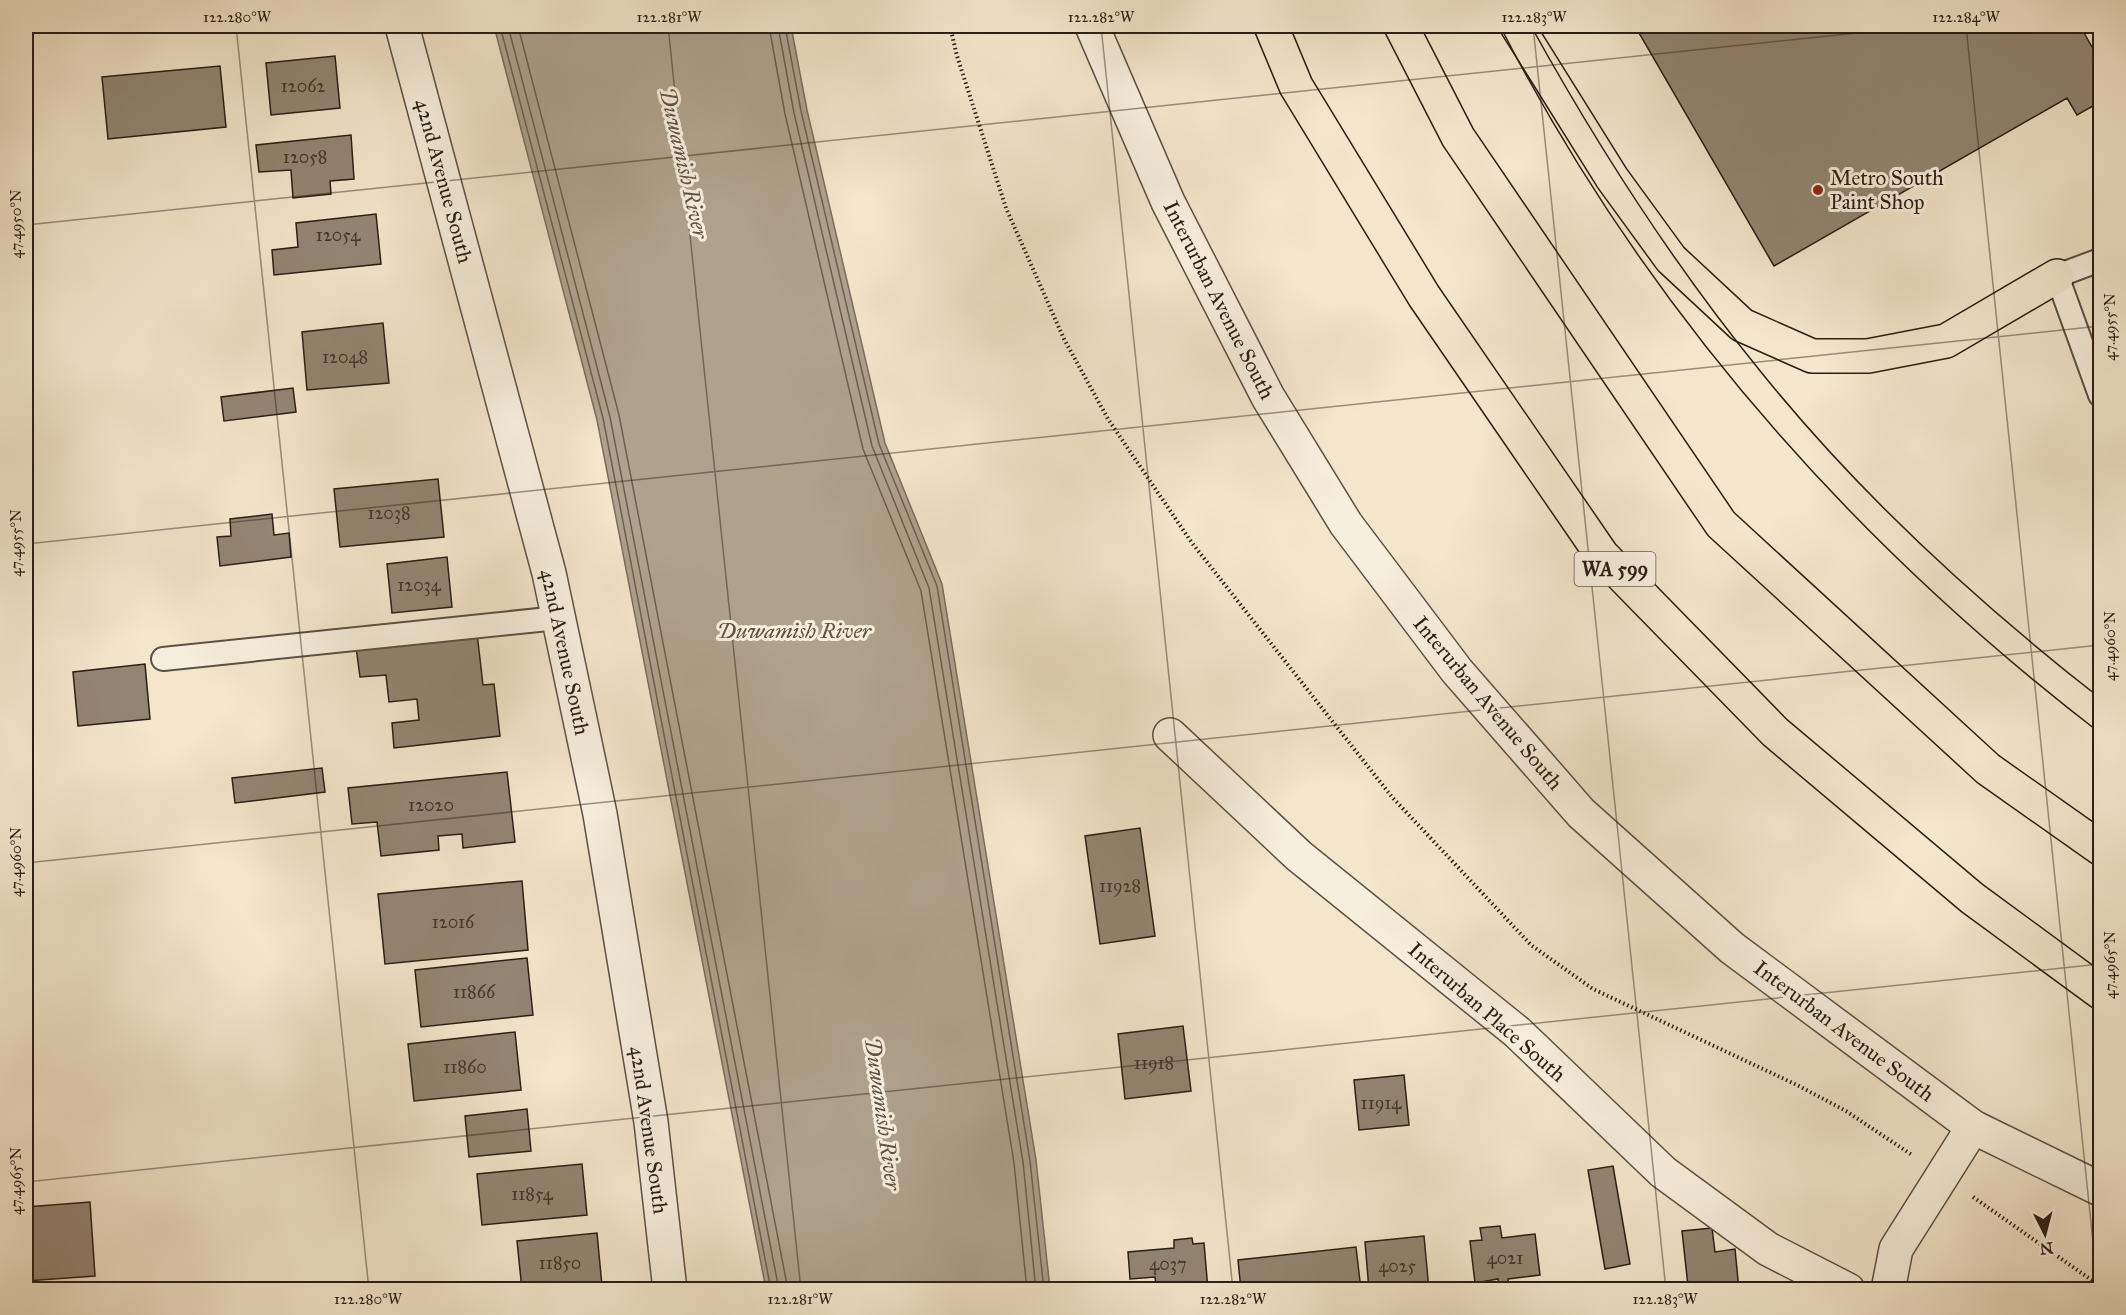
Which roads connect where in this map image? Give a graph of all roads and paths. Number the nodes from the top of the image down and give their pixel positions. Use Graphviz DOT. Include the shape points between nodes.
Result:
graph roads {
  1 [pos="402,26"];
  2 [pos="950,26"];
  3 [pos="1092,26"];
  4 [pos="1271,26"];
  5 [pos="1401,26"];
  6 [pos="1517,26"];
  7 [pos="2100,260"];
  8 [pos="2057,276"];
  9 [pos="2100,394"];
  10 [pos="558,618"];
  11 [pos="163,659"];
  12 [pos="1170,735"];
  13 [pos="2100,848"];
  14 [pos="2100,992"];
  15 [pos="1973,1128"];
  16 [pos="1899,1145"];
  17 [pos="2100,1189"];
  18 [pos="1995,1212"];
  19 [pos="2100,1286"];
  20 [pos="670,1290"];
  21 [pos="1848,1290"];
  22 [pos="1888,1290"];
  1 -- 10 [label="street, 42nd Avenue South"];
  2 -- 16 [label="path" via="1006,208 1064,339 1108,419 1192,543 1392,797 1531,945 1593,989 1797,1085"];
  3 -- 15 [label="street, Interurban Avenue South" via="1168,202 1268,397 1346,524 1456,671 1581,813 1732,948"];
  4 -- 14 [label="highway, WA 599" via="1296,86 1424,296 1602,555 1775,732 1972,898"];
  5 -- 13 [label="highway" via="1458,137 1721,524 1988,769"];
  6 -- 8 [label="highway" via="1612,178 1671,260 1742,325 1812,356 1868,356 1946,341"];
  7 -- 8 [label="lane"];
  8 -- 9 [label="lane"];
  10 -- 11 [label="lane"];
  10 -- 20 [label="street, 42nd Avenue South" via="600,814 651,1122"];
  12 -- 21 [label="street, Interurban Place South" via="1299,856 1517,1032 1663,1172 1768,1249"];
  15 -- 17 [label="street, Interurban Avenue South"];
  15 -- 22 [label="street" via="1896,1248"];
  18 -- 19 [label="path"];
}
